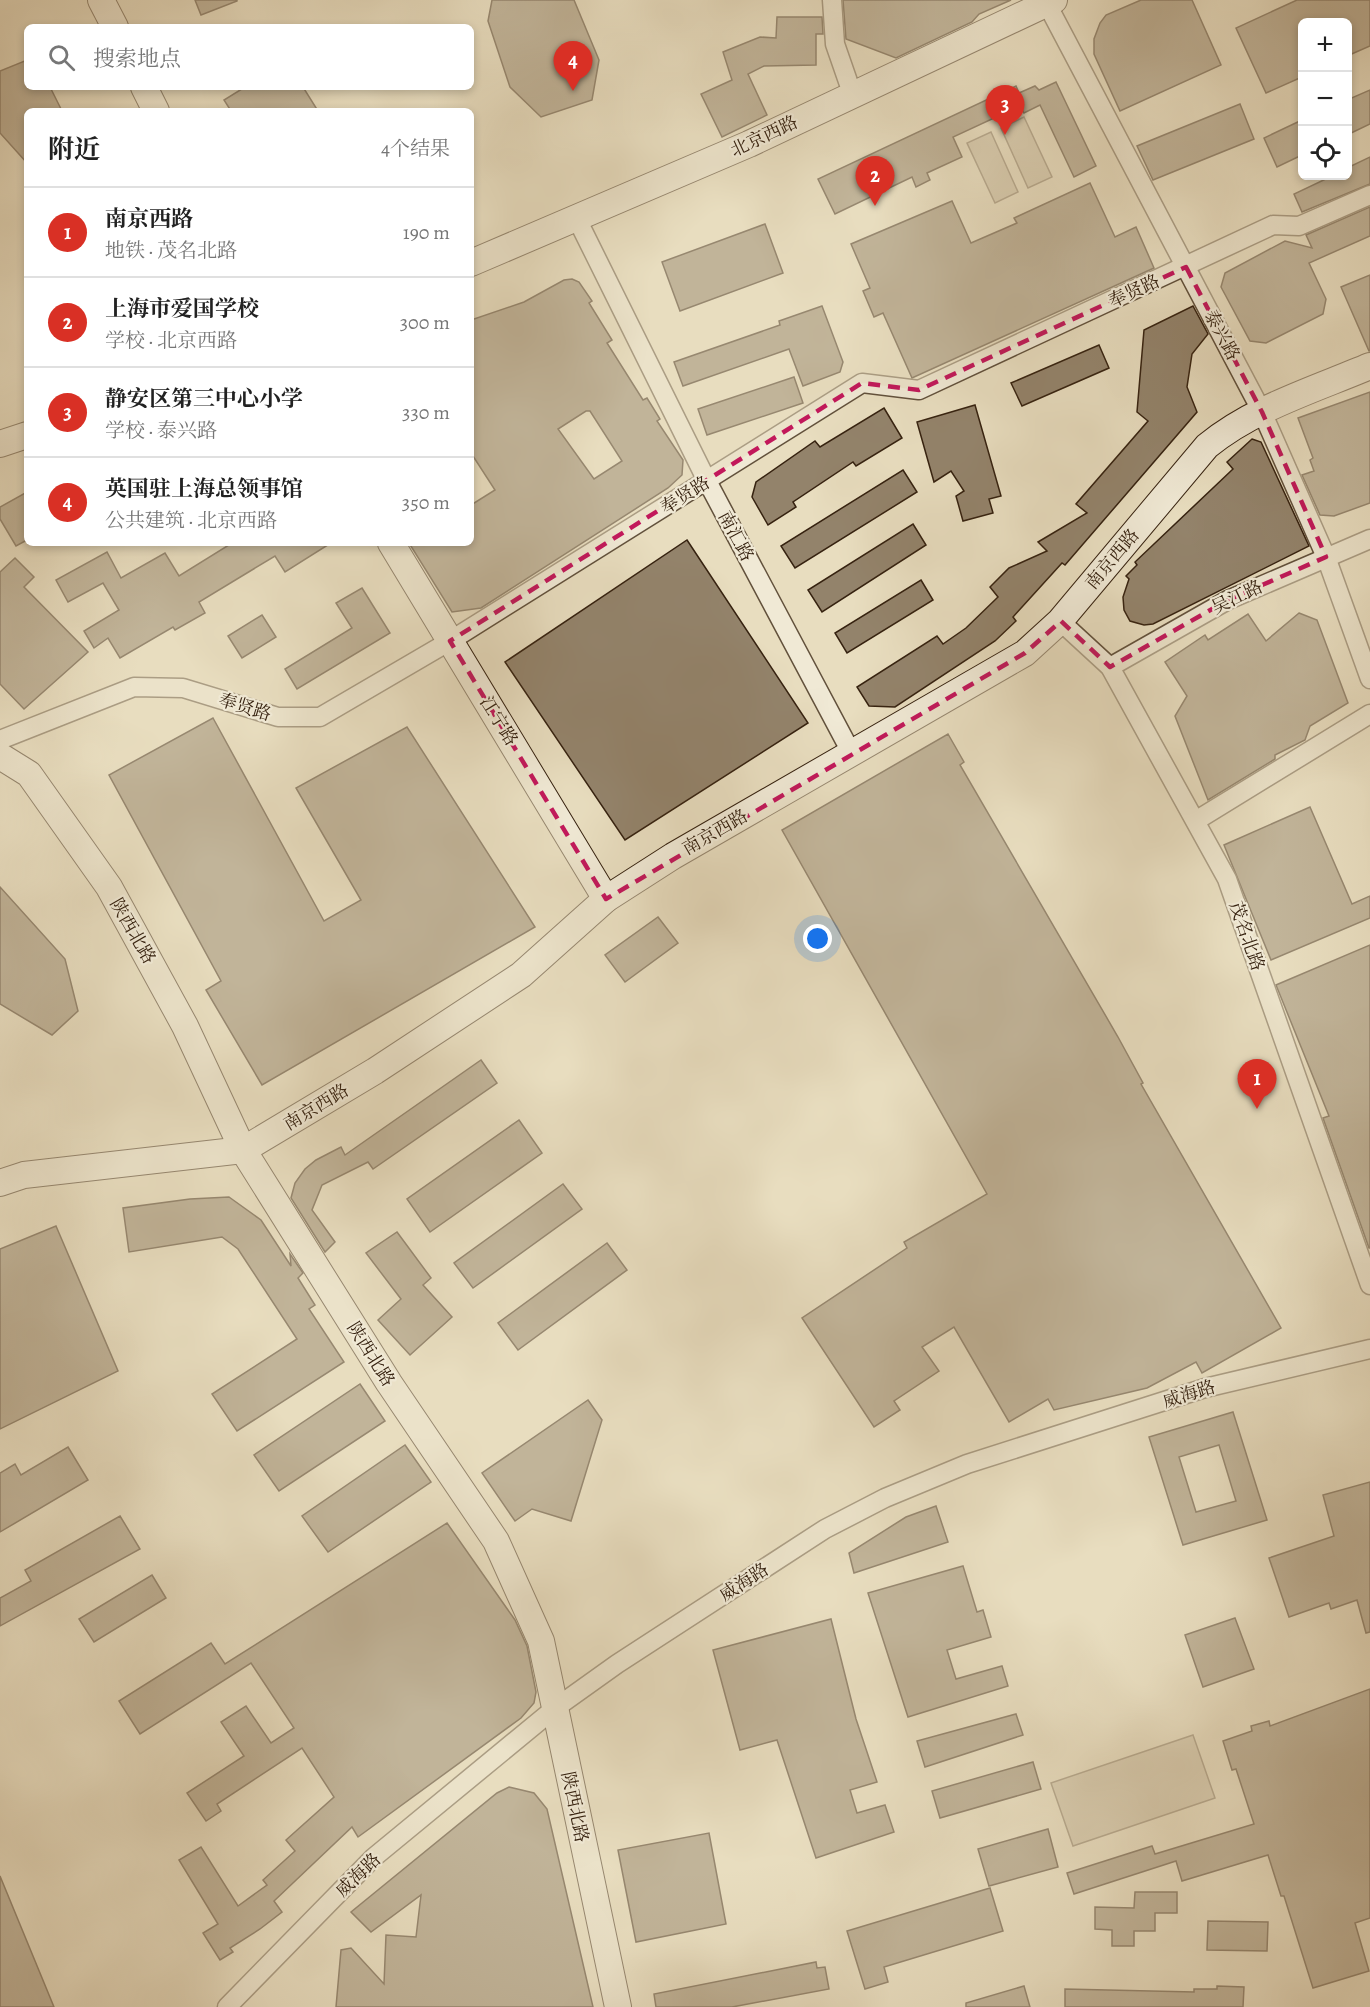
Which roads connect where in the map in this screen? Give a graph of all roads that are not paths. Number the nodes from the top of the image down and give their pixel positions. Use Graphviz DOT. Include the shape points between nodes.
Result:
graph roads {
  1 [pos="101,0"];
  2 [pos="832,0"];
  3 [pos="1050,2"];
  4 [pos="113,24"];
  5 [pos="146,90"];
  6 [pos="852,93"];
  7 [pos="154,108"];
  8 [pos="1370,195"];
  9 [pos="577,219"];
  10 [pos="474,262"];
  11 [pos="1186,267"];
  12 [pos="1370,366"];
  13 [pos="1262,412"];
  14 [pos="24,436"];
  15 [pos="0,444"];
  16 [pos="707,481"];
  17 [pos="1370,539"];
  18 [pos="393,546"];
  19 [pos="1326,557"];
  20 [pos="1060,621"];
  21 [pos="450,641"];
  22 [pos="1110,667"];
  23 [pos="1370,679"];
  24 [pos="1370,714"];
  25 [pos="0,740"];
  26 [pos="852,754"];
  27 [pos="0,756"];
  28 [pos="1197,820"];
  29 [pos="606,899"];
  30 [pos="243,1150"];
  31 [pos="0,1183"];
  32 [pos="1370,1285"];
  33 [pos="1370,1349"];
  34 [pos="554,1709"];
  35 [pos="227,2007"];
  36 [pos="618,2007"];
  1 -- 4 [label="main road"];
  2 -- 6 [label="street" via="834,44"];
  3 -- 6 [label="main road, 北京西路"];
  3 -- 11 [label="street, 泰兴路"];
  5 -- 7 [label="main road"];
  6 -- 9 [label="main road, 北京西路" via="749,144"];
  8 -- 11 [label="street, 奉贤路" via="1299,226 1273,225"];
  9 -- 10 [label="main road, 北京西路"];
  9 -- 16 [label="street, 南汇路"];
  11 -- 13 [label="street, 泰兴路"];
  11 -- 16 [label="street, 奉贤路" via="919,390 862,383"];
  12 -- 13 [label="main road, 南京西路"];
  13 -- 19 [label="street, 泰兴路"];
  13 -- 20 [label="main road, 南京西路" via="1206,446"];
  14 -- 15 [label="main road"];
  16 -- 21 [label="street, 奉贤路"];
  16 -- 26 [label="street, 南汇路"];
  17 -- 19 [label="street, 吴江路"];
  18 -- 21 [label="main road, 江宁路"];
  19 -- 22 [label="street, 吴江路" via="1228,600"];
  19 -- 23 [label="street, 泰兴路"];
  20 -- 22 [label="street, 茂名北路"];
  20 -- 26 [label="main road, 南京西路" via="1025,653"];
  21 -- 25 [label="street, 奉贤路" via="320,717 278,717 183,688 134,687"];
  21 -- 29 [label="main road, 江宁路"];
  22 -- 28 [label="street, 茂名北路"];
  24 -- 28 [label="street"];
  26 -- 29 [label="main road, 南京西路" via="673,856"];
  27 -- 30 [label="main road, 陕西北路" via="29,774 108,887 185,1026"];
  28 -- 32 [label="street, 茂名北路" via="1227,879"];
  29 -- 30 [label="main road, 南京西路" via="521,975 375,1071"];
  30 -- 31 [label="main road, 南京西路" via="24,1175"];
  30 -- 34 [label="main road, 陕西北路" via="389,1383 496,1541 541,1641"];
  33 -- 34 [label="street, 威海路" via="1205,1388 967,1464 885,1498 825,1529"];
  34 -- 35 [label="street, 威海路" via="373,1858"];
  34 -- 36 [label="main road, 陕西北路"];
}
